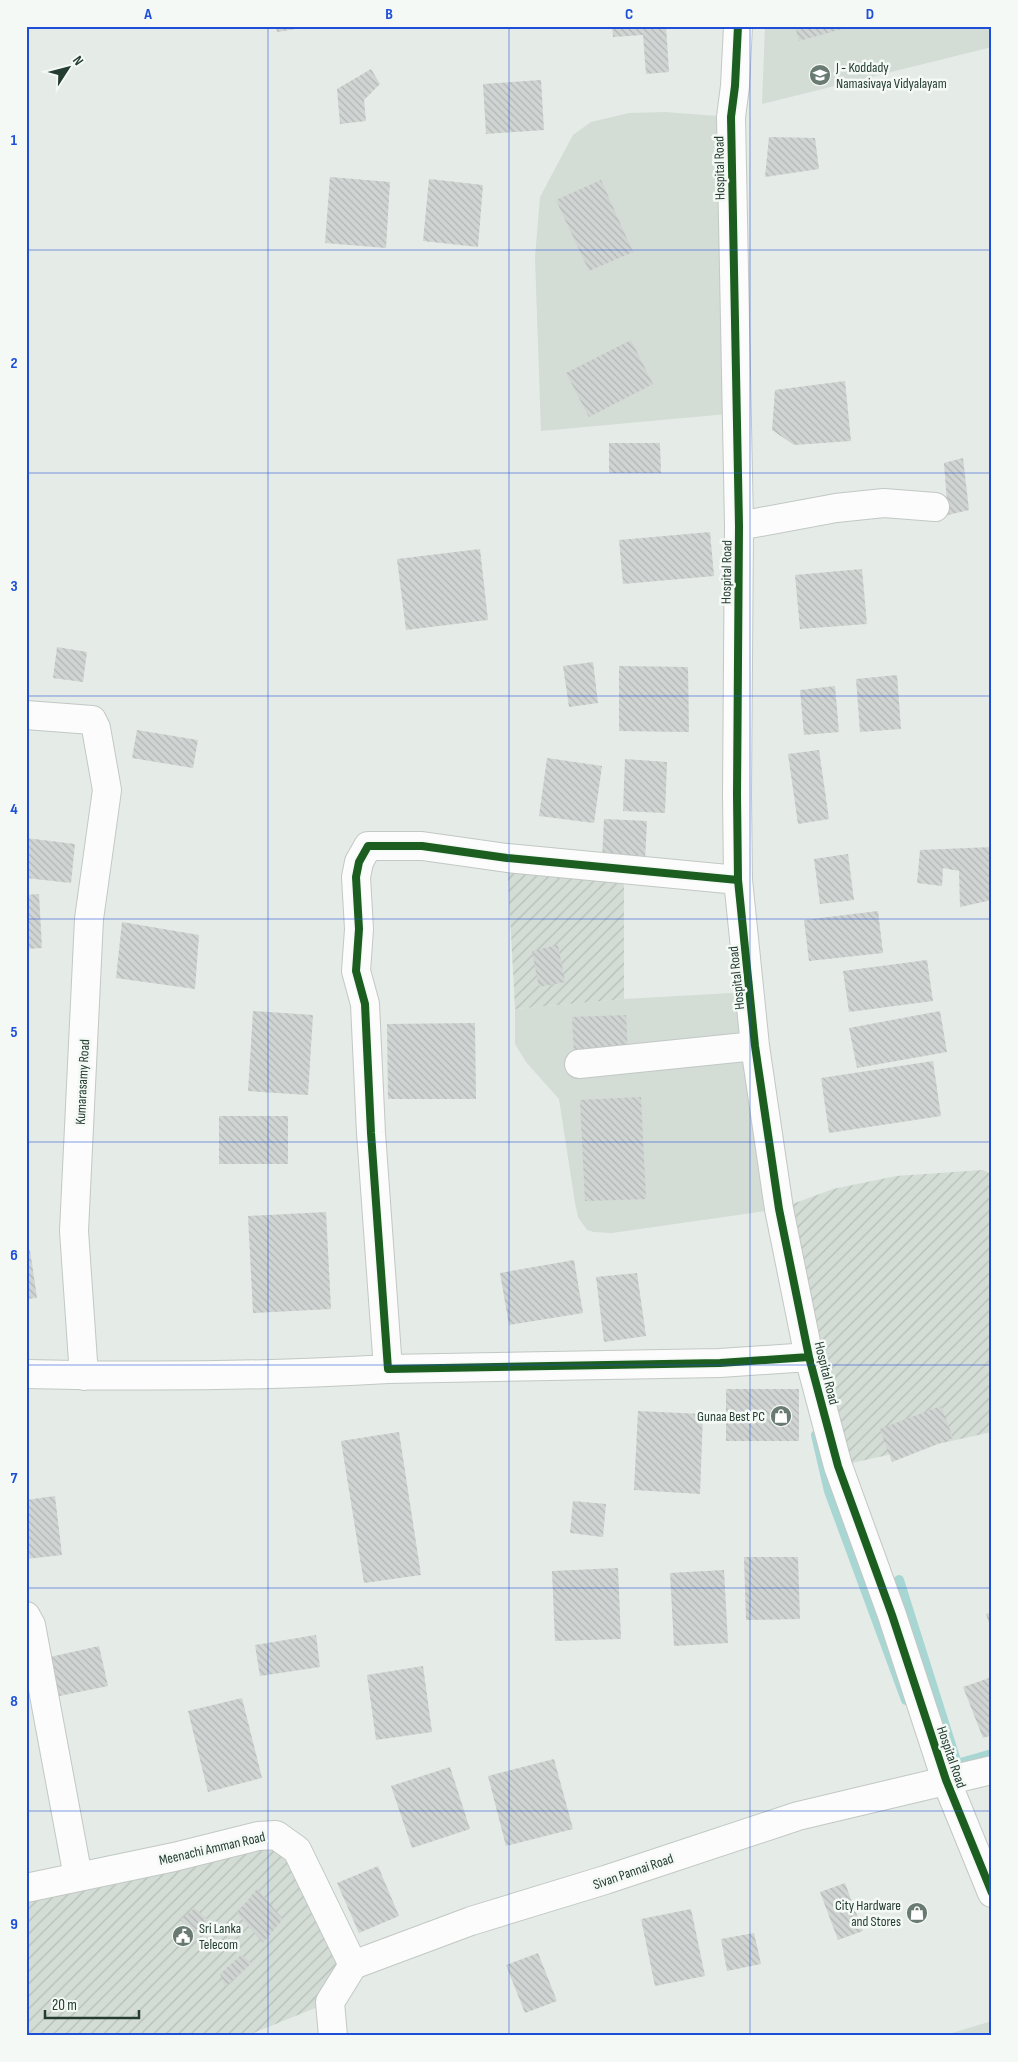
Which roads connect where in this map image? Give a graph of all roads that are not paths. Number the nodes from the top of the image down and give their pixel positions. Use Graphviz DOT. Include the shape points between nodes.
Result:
graph roads {
  1 [pos="738,26"];
  2 [pos="935,507"];
  3 [pos="739,526"];
  4 [pos="26,716"];
  5 [pos="738,880"];
  6 [pos="755,1046"];
  7 [pos="579,1064"];
  8 [pos="809,1357"];
  9 [pos="388,1369"];
  10 [pos="26,1374"];
  11 [pos="84,1376"];
  12 [pos="26,1616"];
  13 [pos="992,1770"];
  14 [pos="946,1780"];
  15 [pos="78,1877"];
  16 [pos="26,1888"];
  17 [pos="992,1893"];
  18 [pos="353,1965"];
  19 [pos="333,2036"];
  1 -- 3 [label="street, Hospital Road" via="731,117"];
  2 -- 3 [label="street" via="884,503 836,508"];
  3 -- 5 [label="street, Hospital Road"];
  4 -- 11 [label="street, Kumarasamy Road" via="92,720 107,790 89,920 74,1231"];
  5 -- 6 [label="street, Hospital Road"];
  5 -- 9 [label="street" via="507,858 422,846 368,846 360,857 357,866 360,929 356,971 365,1004"];
  6 -- 7 [label="street"];
  6 -- 8 [label="street, Hospital Road" via="779,1209"];
  8 -- 9 [label="street" via="720,1364"];
  8 -- 14 [label="street, Hospital Road" via="838,1466 892,1615"];
  9 -- 11 [label="street" via="279,1375"];
  10 -- 11 [label="street"];
  12 -- 15 [label="street" via="31,1625"];
  13 -- 14 [label="street, Sivan Pannai Road"];
  14 -- 17 [label="street, Hospital Road"];
  14 -- 18 [label="street, Sivan Pannai Road" via="798,1816 471,1921"];
  15 -- 16 [label="street, Meenachi Amman Road"];
  15 -- 18 [label="street, Meenachi Amman Road" via="258,1836 276,1835 297,1850"];
  18 -- 19 [label="street" via="330,2002"];
}
